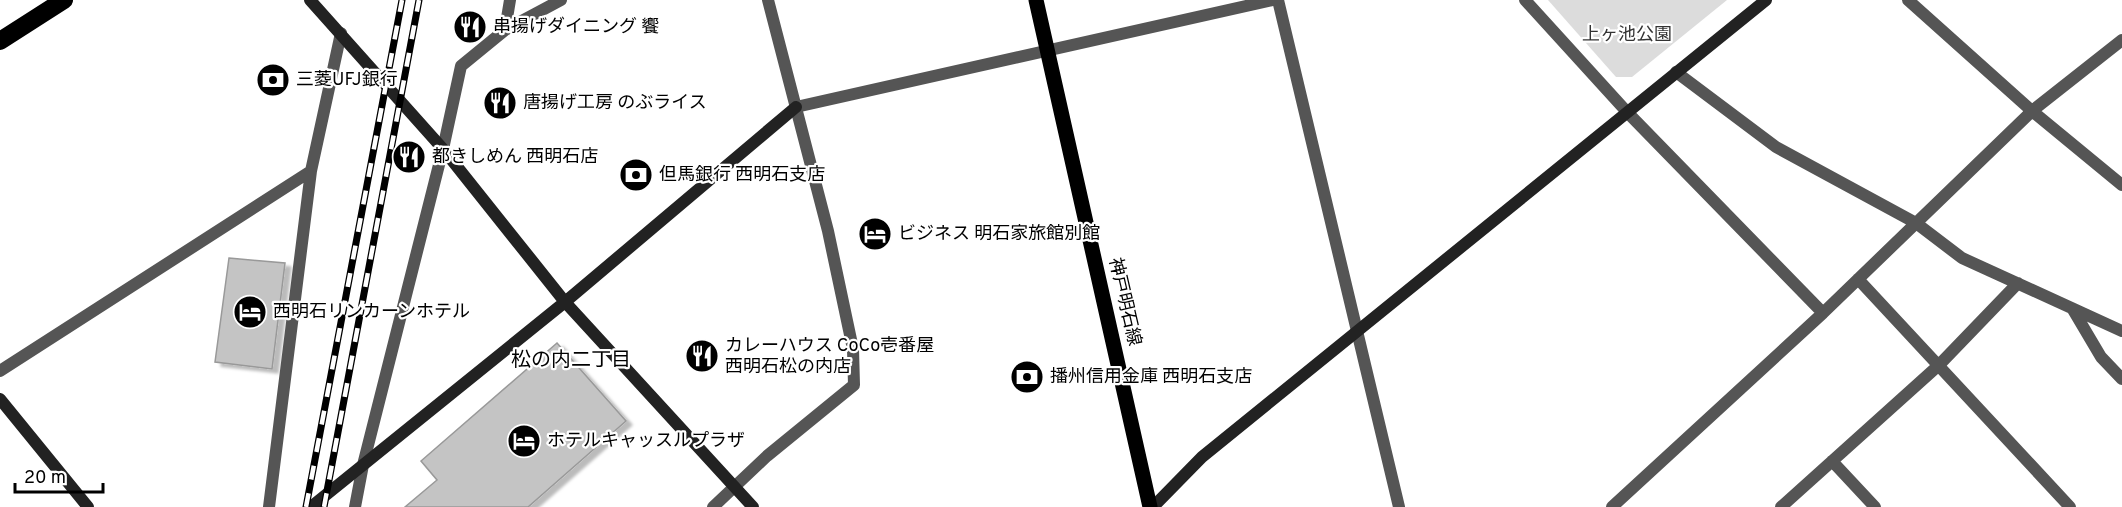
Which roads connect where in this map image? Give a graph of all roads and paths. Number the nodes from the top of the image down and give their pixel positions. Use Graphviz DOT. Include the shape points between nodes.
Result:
graph roads {
  1 [pos="64,0"];
  2 [pos="310,0"];
  3 [pos="510,0"];
  4 [pos="561,0"];
  5 [pos="768,0"];
  6 [pos="1036,0"];
  7 [pos="1273,0"];
  8 [pos="1278,0"];
  9 [pos="1525,0"];
  10 [pos="1766,0"];
  11 [pos="1908,0"];
  12 [pos="505,30"];
  13 [pos="341,33"];
  14 [pos="2122,40"];
  15 [pos="0,41"];
  16 [pos="1048,51"];
  17 [pos="1676,72"];
  18 [pos="796,107"];
  19 [pos="2032,111"];
  20 [pos="1627,112"];
  21 [pos="443,149"];
  22 [pos="311,171"];
  23 [pos="2122,185"];
  24 [pos="1917,223"];
  25 [pos="1858,279"];
  26 [pos="2018,283"];
  27 [pos="565,302"];
  28 [pos="2072,308"];
  29 [pos="1823,313"];
  30 [pos="2122,331"];
  31 [pos="1359,332"];
  32 [pos="1939,365"];
  33 [pos="0,371"];
  34 [pos="2122,379"];
  35 [pos="0,399"];
  36 [pos="1832,461"];
  37 [pos="363,465"];
  38 [pos="736,488"];
  39 [pos="88,507"];
  40 [pos="269,507"];
  41 [pos="311,507"];
  42 [pos="355,507"];
  43 [pos="713,507"];
  44 [pos="753,507"];
  45 [pos="1151,507"];
  46 [pos="1399,507"];
  47 [pos="1612,507"];
  48 [pos="1781,507"];
  49 [pos="1875,507"];
  50 [pos="2070,507"];
  1 -- 15 [label="highway"];
  2 -- 13 [label="street"];
  3 -- 12 [label="street"];
  4 -- 12 [label="street"];
  5 -- 18 [label="street"];
  6 -- 16 [label="main road, 神戸明石線"];
  7 -- 16 [label="street"];
  8 -- 31 [label="street"];
  9 -- 20 [label="street"];
  10 -- 17 [label="street"];
  11 -- 19 [label="street"];
  12 -- 21 [label="street" via="461,66"];
  13 -- 21 [label="street"];
  13 -- 22 [label="street"];
  14 -- 19 [label="street"];
  16 -- 18 [label="street"];
  16 -- 45 [label="main road, 神戸明石線"];
  17 -- 20 [label="street"];
  17 -- 24 [label="street" via="1776,147"];
  18 -- 27 [label="street"];
  18 -- 38 [label="street" via="853,349 854,385 768,456"];
  19 -- 23 [label="street"];
  19 -- 24 [label="street"];
  20 -- 29 [label="street"];
  20 -- 31 [label="street"];
  21 -- 27 [label="street"];
  21 -- 37 [label="street"];
  22 -- 33 [label="street"];
  22 -- 40 [label="street"];
  24 -- 25 [label="street"];
  24 -- 26 [label="street" via="1962,258"];
  25 -- 29 [label="street"];
  25 -- 32 [label="street"];
  26 -- 28 [label="street"];
  26 -- 32 [label="street"];
  27 -- 37 [label="street"];
  27 -- 38 [label="street"];
  28 -- 30 [label="street"];
  28 -- 34 [label="street" via="2101,357"];
  29 -- 47 [label="street"];
  31 -- 45 [label="street" via="1202,457"];
  31 -- 46 [label="street"];
  32 -- 36 [label="street"];
  32 -- 50 [label="street"];
  35 -- 39 [label="street"];
  36 -- 48 [label="street"];
  36 -- 49 [label="street"];
  37 -- 41 [label="street"];
  37 -- 42 [label="street"];
  38 -- 43 [label="street"];
  38 -- 44 [label="street"];
}
